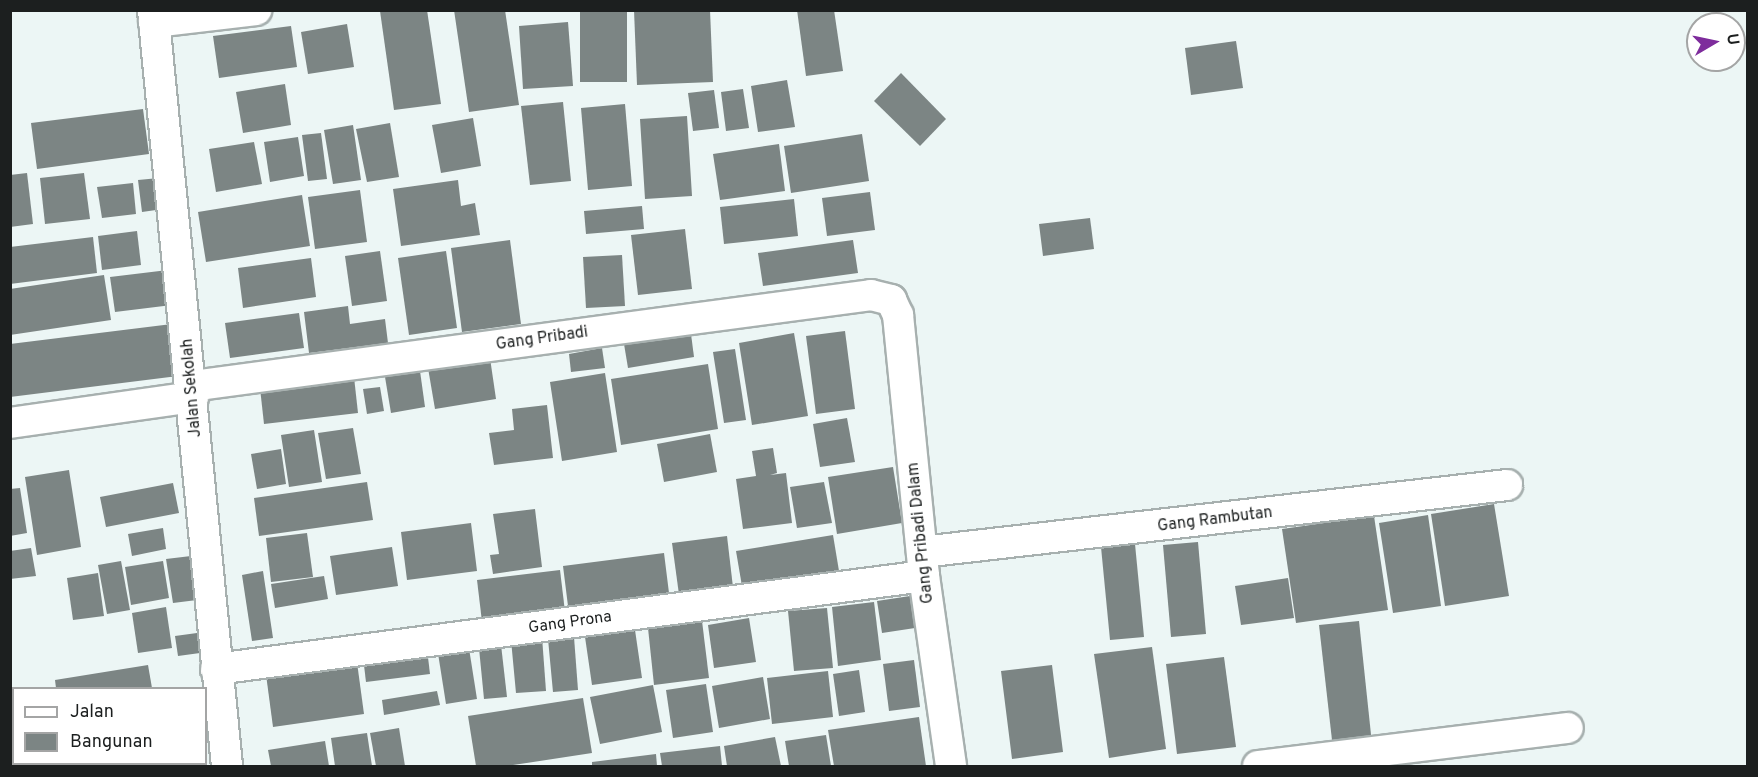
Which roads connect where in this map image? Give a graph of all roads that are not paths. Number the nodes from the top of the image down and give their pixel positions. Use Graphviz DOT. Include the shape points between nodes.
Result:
graph roads {
  1 [pos="256,10"];
  2 [pos="154,16"];
  3 [pos="891,300"];
  4 [pos="193,392"];
  5 [pos="10,423"];
  6 [pos="1507,485"];
  7 [pos="923,564"];
  8 [pos="216,669"];
  9 [pos="1568,728"];
  10 [pos="227,766"];
  11 [pos="951,766"];
  12 [pos="1258,766"];
  1 -- 2 [label="street"];
  2 -- 4 [label="street, Jalan Sekolah"];
  3 -- 4 [label="street, Gang Pribadi" via="872,295"];
  3 -- 7 [label="street, Gang Pribadi Dalam" via="898,315"];
  4 -- 5 [label="street, Gang Pribadi"];
  4 -- 8 [label="street, Jalan Sekolah"];
  6 -- 7 [label="street, Gang Rambutan"];
  7 -- 8 [label="street, Gang Prona"];
  7 -- 11 [label="street, Gang Pribadi Dalam"];
  8 -- 10 [label="street, Jalan Sekolah"];
  9 -- 12 [label="street"];
}
